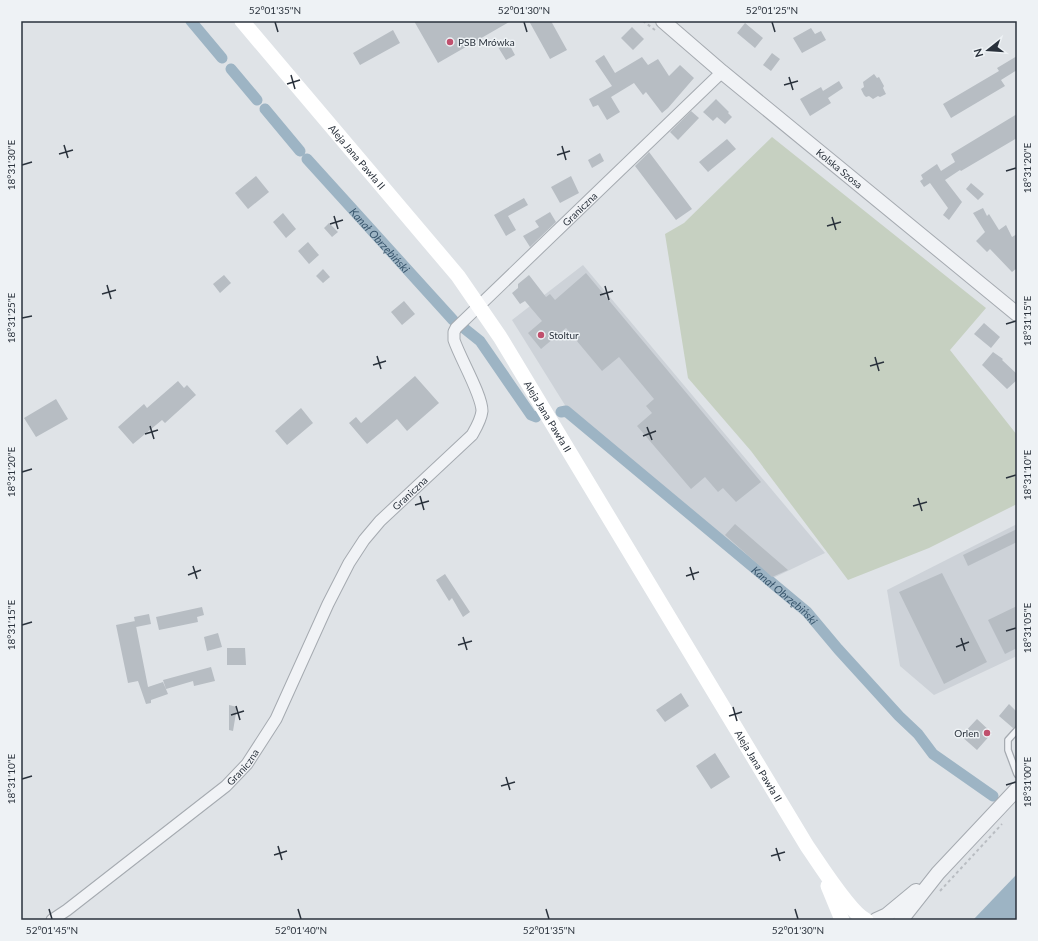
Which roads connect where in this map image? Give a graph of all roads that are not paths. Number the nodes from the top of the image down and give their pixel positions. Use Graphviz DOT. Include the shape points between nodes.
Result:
graph roads {
  1 [pos="242,21"];
  2 [pos="663,21"];
  3 [pos="722,72"];
  4 [pos="479,307"];
  5 [pos="1017,314"];
  6 [pos="1017,730"];
  7 [pos="1017,774"];
  8 [pos="1017,789"];
  9 [pos="808,846"];
  10 [pos="938,873"];
  11 [pos="52,920"];
  12 [pos="842,920"];
  13 [pos="866,920"];
  14 [pos="876,920"];
  15 [pos="901,920"];
  1 -- 4 [label="main road, Aleja Jana Pawła II" via="453,270"];
  2 -- 3 [label="street, Kolska Szosa"];
  3 -- 4 [label="street, Graniczna"];
  3 -- 5 [label="street, Kolska Szosa"];
  4 -- 9 [label="main road, Aleja Jana Pawła II" via="518,365"];
  4 -- 11 [label="street, Graniczna" via="454,332 454,340 482,411 478,424 472,435 380,521 364,540 328,604 276,719 248,764 226,786"];
  6 -- 7 [label="lane" via="1008,740 1008,750"];
  8 -- 10 [label="street"];
  9 -- 12 [label="main road, Aleja Jana Pawła II"];
  9 -- 13 [label="main road, Aleja Jana Pawła II" via="856,913"];
  10 -- 14 [label="street" via="894,910"];
  10 -- 15 [label="street"];
}
